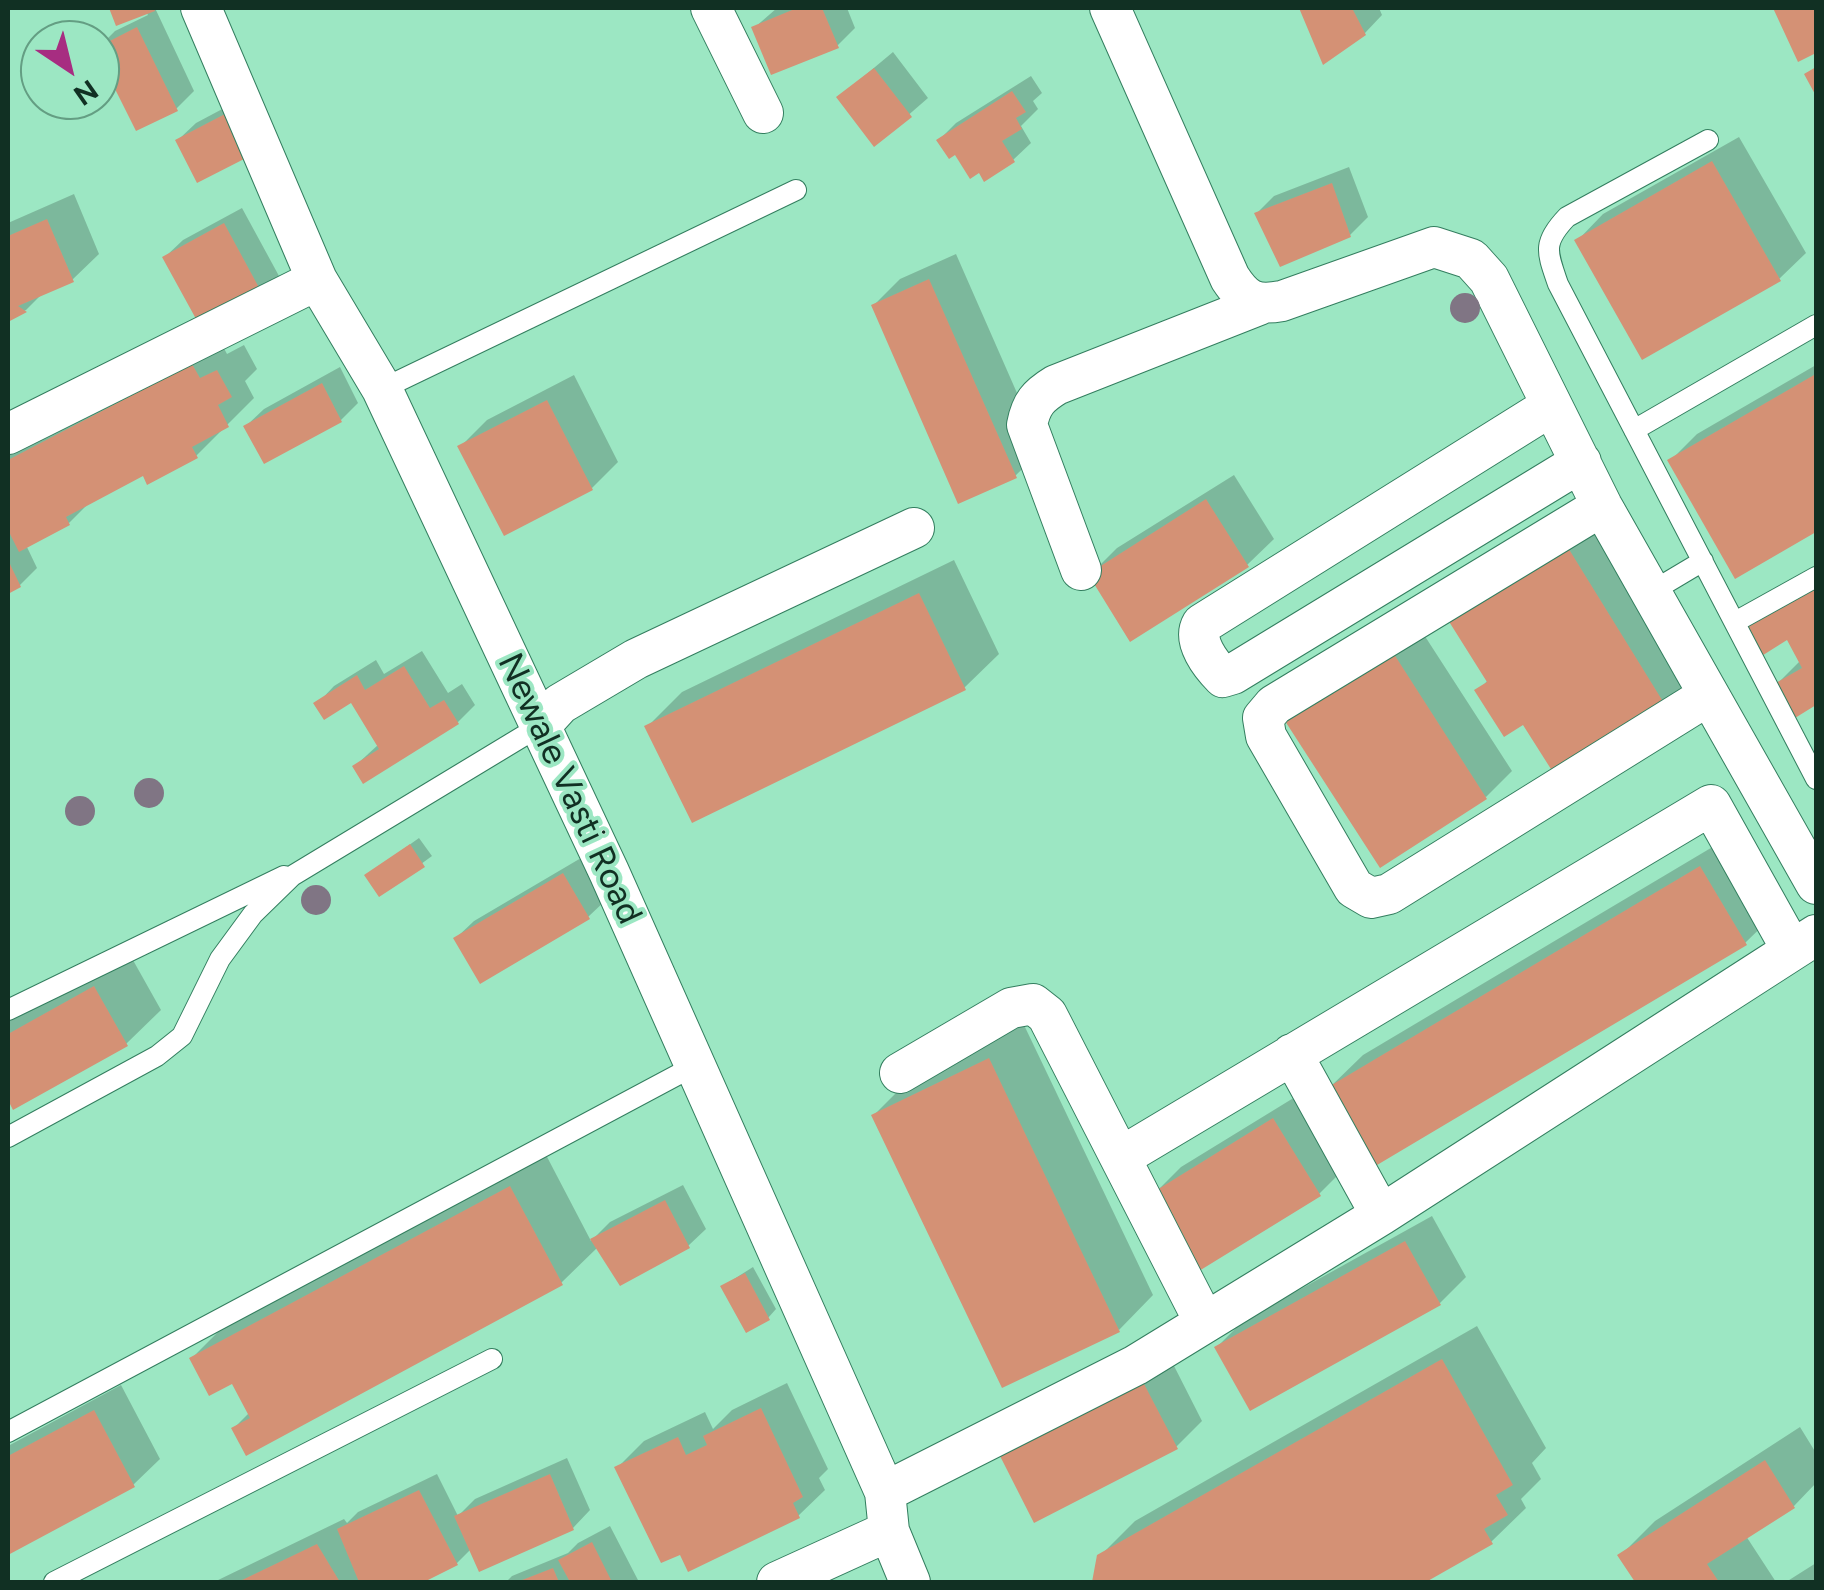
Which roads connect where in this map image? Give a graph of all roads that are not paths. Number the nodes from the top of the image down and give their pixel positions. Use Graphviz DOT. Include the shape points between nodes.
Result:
graph roads {
  1 [pos="201,8"];
  2 [pos="711,8"];
  3 [pos="1110,8"];
  4 [pos="763,113"];
  5 [pos="1708,140"];
  6 [pos="796,190"];
  7 [pos="318,280"];
  8 [pos="1258,306"];
  9 [pos="1816,325"];
  10 [pos="382,389"];
  11 [pos="1551,406"];
  12 [pos="1634,430"];
  13 [pos="8,434"];
  14 [pos="1581,462"];
  15 [pos="1602,506"];
  16 [pos="914,528"];
  17 [pos="1703,561"];
  18 [pos="1082,570"];
  19 [pos="1816,577"];
  20 [pos="1650,592"];
  21 [pos="1735,622"];
  22 [pos="1709,695"];
  23 [pos="540,726"];
  24 [pos="1810,751"];
  25 [pos="1816,779"];
  26 [pos="313,862"];
  27 [pos="1816,884"];
  28 [pos="1804,943"];
  29 [pos="8,1010"];
  30 [pos="1292,1054"];
  31 [pos="696,1065"];
  32 [pos="900,1073"];
  33 [pos="8,1138"];
  34 [pos="1120,1157"];
  35 [pos="1382,1216"];
  36 [pos="1204,1321"];
  37 [pos="492,1359"];
  38 [pos="8,1432"];
  39 [pos="887,1511"];
  40 [pos="54,1582"];
  41 [pos="777,1582"];
  42 [pos="910,1582"];
  1 -- 7 [label="street, Newale Vasti Road"];
  2 -- 4 [label="street"];
  3 -- 8 [label="street" via="1230,278"];
  5 -- 12 [label="lane" via="1567,218 1550,234 1548,255 1558,284"];
  6 -- 10 [label="lane"];
  7 -- 10 [label="street, Newale Vasti Road"];
  7 -- 13 [label="street"];
  8 -- 11 [label="street" via="1434,248 1471,258 1490,278"];
  8 -- 18 [label="street" via="1056,385 1030,406 1028,425"];
  9 -- 12 [label="lane"];
  10 -- 23 [label="street, Newale Vasti Road"];
  11 -- 14 [label="street"];
  11 -- 14 [label="street" via="1202,624 1198,639 1216,670 1233,674"];
  12 -- 17 [label="lane"];
  14 -- 15 [label="street"];
  15 -- 20 [label="street"];
  15 -- 22 [label="street" via="1274,705 1263,718 1266,736 1354,888 1371,898 1389,894"];
  16 -- 23 [label="street" via="636,659 560,704"];
  17 -- 20 [label="lane"];
  17 -- 21 [label="lane"];
  19 -- 21 [label="lane"];
  20 -- 22 [label="street"];
  21 -- 24 [label="lane"];
  22 -- 27 [label="street"];
  23 -- 26 [label="lane"];
  23 -- 31 [label="street, Newale Vasti Road"];
  24 -- 25 [label="lane"];
  26 -- 29 [label="lane"];
  26 -- 33 [label="lane" via="253,914 220,959 182,1036"];
  28 -- 30 [label="street" via="1711,805"];
  28 -- 35 [label="street"];
  30 -- 34 [label="street"];
  30 -- 35 [label="street"];
  31 -- 38 [label="lane"];
  31 -- 39 [label="street, Newale Vasti Road"];
  32 -- 34 [label="street" via="1010,1008 1033,1004 1047,1014"];
  34 -- 36 [label="street"];
  35 -- 36 [label="street"];
  36 -- 39 [label="street"];
  37 -- 40 [label="lane"];
  39 -- 41 [label="street"];
  39 -- 42 [label="street, Newale Vasti Road"];
}
